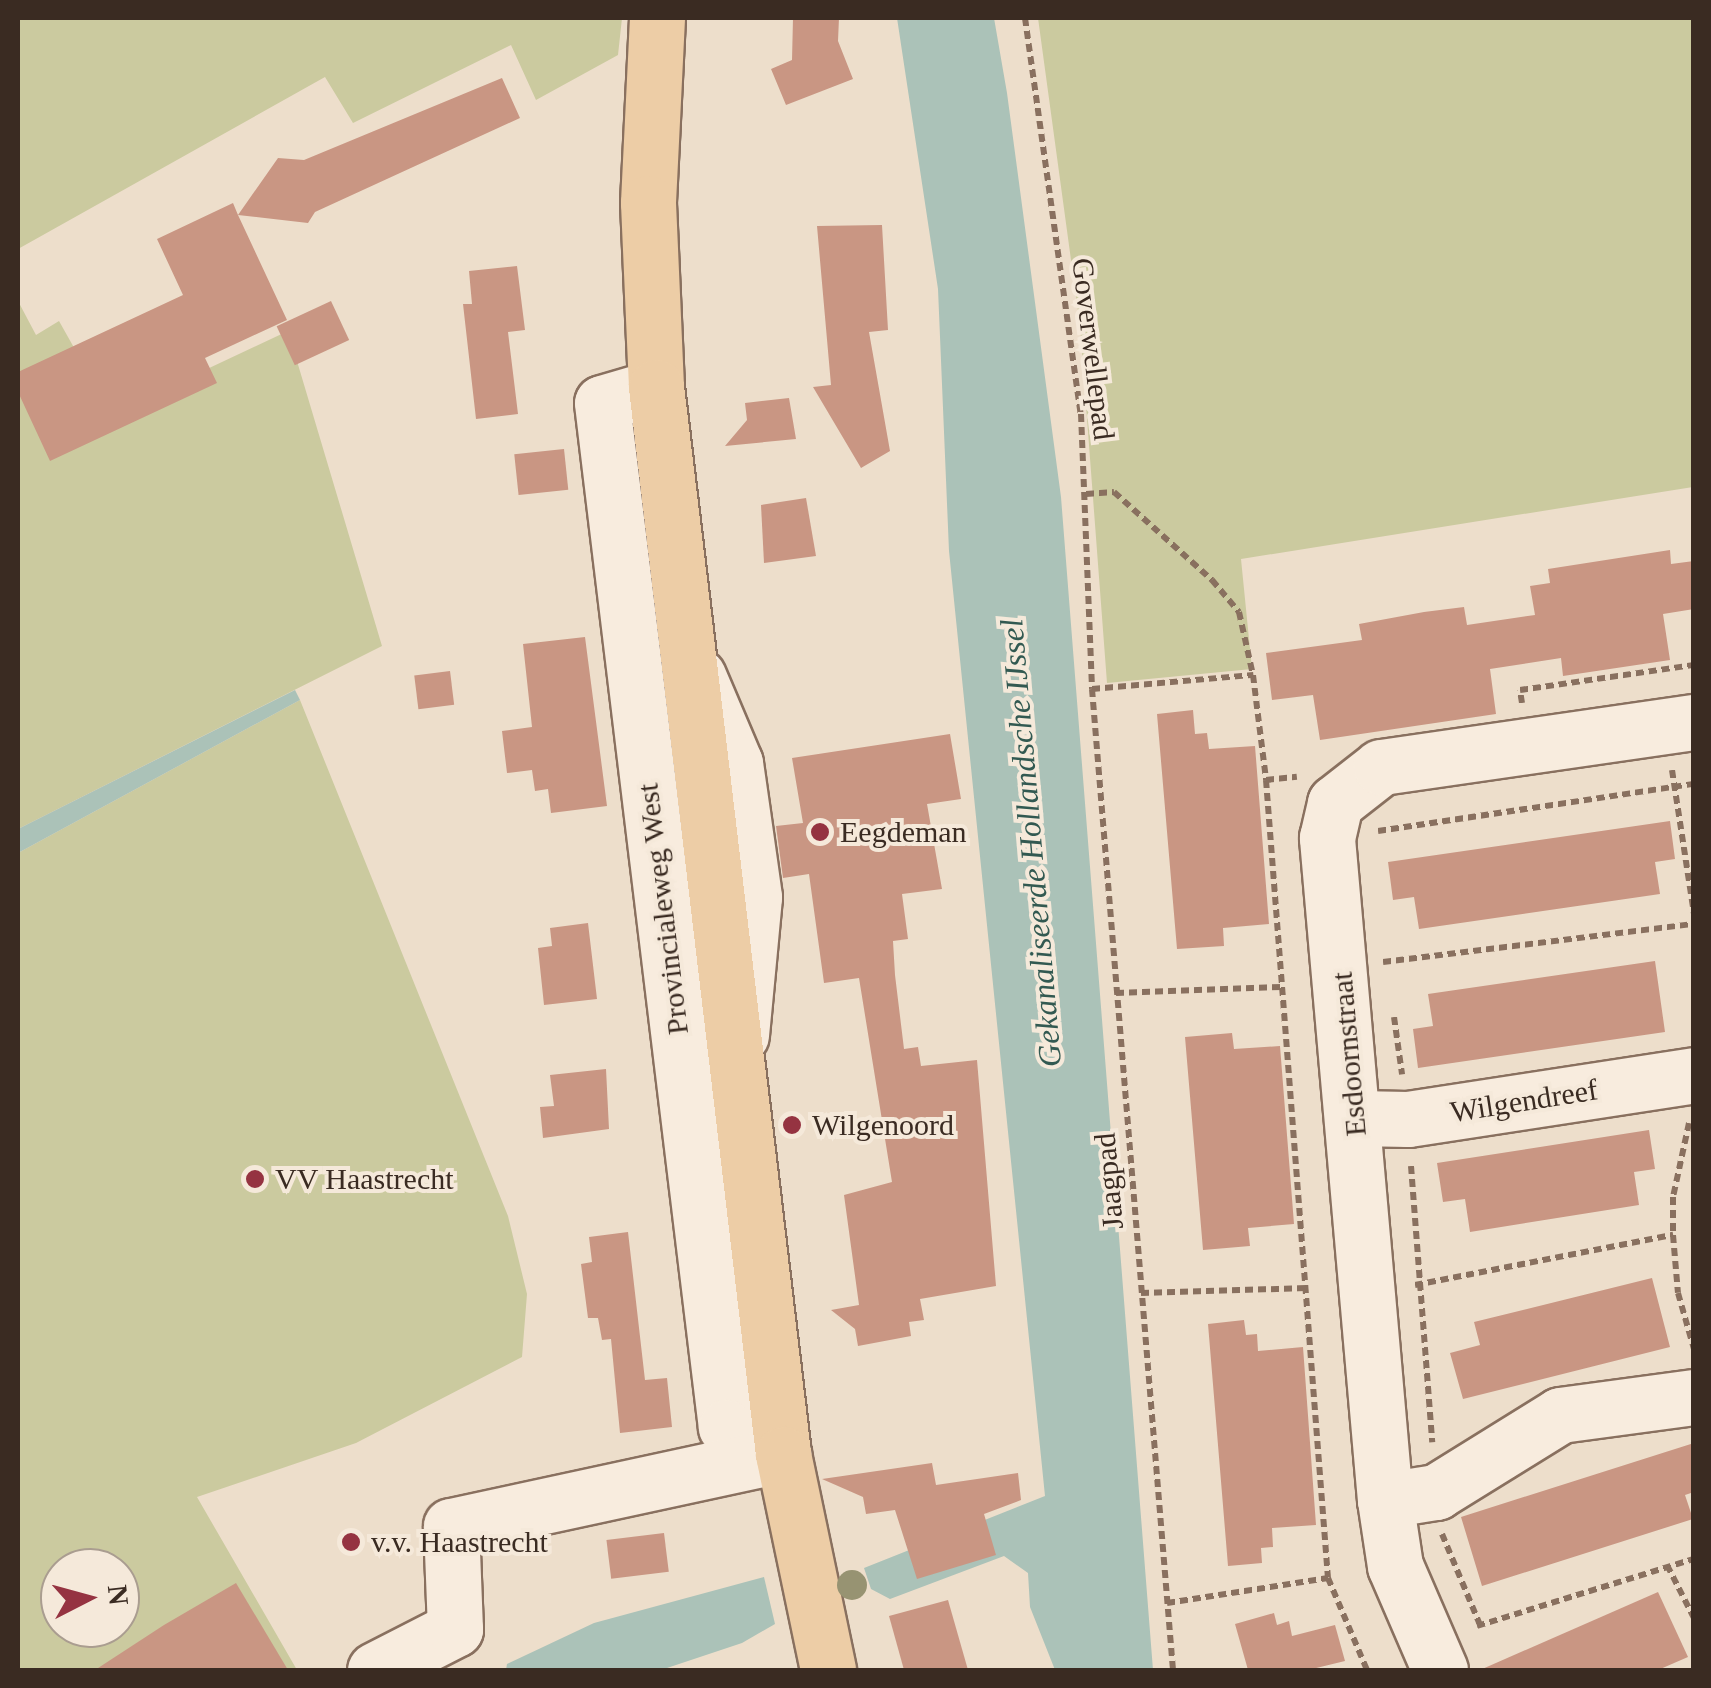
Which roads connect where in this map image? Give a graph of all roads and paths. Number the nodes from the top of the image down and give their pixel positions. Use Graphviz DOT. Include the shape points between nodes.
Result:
graph roads {
  1 [pos="657,18"];
  2 [pos="1025,18"];
  3 [pos="656,387"];
  4 [pos="1086,494"];
  5 [pos="1253,674"];
  6 [pos="1092,688"];
  7 [pos="1680,723"];
  8 [pos="1266,780"];
  9 [pos="1694,784"];
  10 [pos="1675,786"];
  11 [pos="1331,821"];
  12 [pos="1691,882"];
  13 [pos="1694,912"];
  14 [pos="1694,924"];
  15 [pos="1375,964"];
  16 [pos="1282,986"];
  17 [pos="1116,994"];
  18 [pos="1391,1000"];
  19 [pos="1694,1075"];
  20 [pos="1694,1108"];
  21 [pos="1355,1118"];
  22 [pos="1408,1118"];
  23 [pos="1673,1235"];
  24 [pos="1306,1288"];
  25 [pos="1394,1289"];
  26 [pos="1140,1293"];
  27 [pos="1694,1350"];
  28 [pos="1694,1397"];
  29 [pos="771,1456"];
  30 [pos="1411,1496"];
  31 [pos="1694,1559"];
  32 [pos="1667,1565"];
  33 [pos="1328,1578"];
  34 [pos="1167,1603"];
  35 [pos="1694,1618"];
  36 [pos="1480,1625"];
  37 [pos="1435,1657"];
  38 [pos="375,1670"];
  39 [pos="828,1670"];
  40 [pos="1173,1670"];
  41 [pos="1367,1670"];
  1 -- 3 [label="main road, Provincialeweg West" via="648,204"];
  2 -- 4 [label="path, Goverwellepad" via="1081,414"];
  3 -- 29 [label="main road, Provincialeweg West" via="739,1048"];
  3 -- 29 [label="street, Provincialeweg West" via="602,403 726,1427"];
  4 -- 5 [label="path" via="1114,492 1212,580 1238,612"];
  4 -- 6 [label="path, Goverwellepad"];
  5 -- 6 [label="path"];
  5 -- 8 [label="path"];
  6 -- 17 [label="path, Jaagpad"];
  7 -- 10 [label="path"];
  7 -- 11 [label="street" via="1381,767"];
  8 -- 11 [label="path" via="1314,776"];
  8 -- 16 [label="path"];
  9 -- 10 [label="path"];
  10 -- 11 [label="path"];
  10 -- 12 [label="path"];
  11 -- 15 [label="street, Esdoornstraat"];
  12 -- 13 [label="path"];
  14 -- 15 [label="path"];
  15 -- 21 [label="street, Esdoornstraat"];
  16 -- 17 [label="path"];
  16 -- 24 [label="path"];
  17 -- 26 [label="path, Jaagpad"];
  18 -- 22 [label="path"];
  19 -- 22 [label="street, Wilgendreef"];
  20 -- 23 [label="path" via="1673,1196"];
  21 -- 22 [label="street, Wilgendreef"];
  21 -- 25 [label="street, Esdoornstraat"];
  22 -- 25 [label="path"];
  23 -- 25 [label="path"];
  23 -- 27 [label="path" via="1678,1293"];
  24 -- 26 [label="path"];
  24 -- 33 [label="path"];
  25 -- 30 [label="street, Esdoornstraat"];
  25 -- 30 [label="path"];
  26 -- 34 [label="path, Jaagpad"];
  28 -- 30 [label="street" via="1560,1415"];
  29 -- 38 [label="street" via="451,1526 455,1629"];
  29 -- 39 [label="main road, Provincialeweg West"];
  30 -- 36 [label="path" via="1444,1547"];
  30 -- 37 [label="street, Esdoornstraat" via="1395,1566"];
  31 -- 32 [label="path"];
  32 -- 35 [label="path"];
  32 -- 36 [label="path"];
  33 -- 34 [label="path"];
  33 -- 41 [label="path"];
  34 -- 40 [label="path, Jaagpad"];
  36 -- 37 [label="path"];
}
